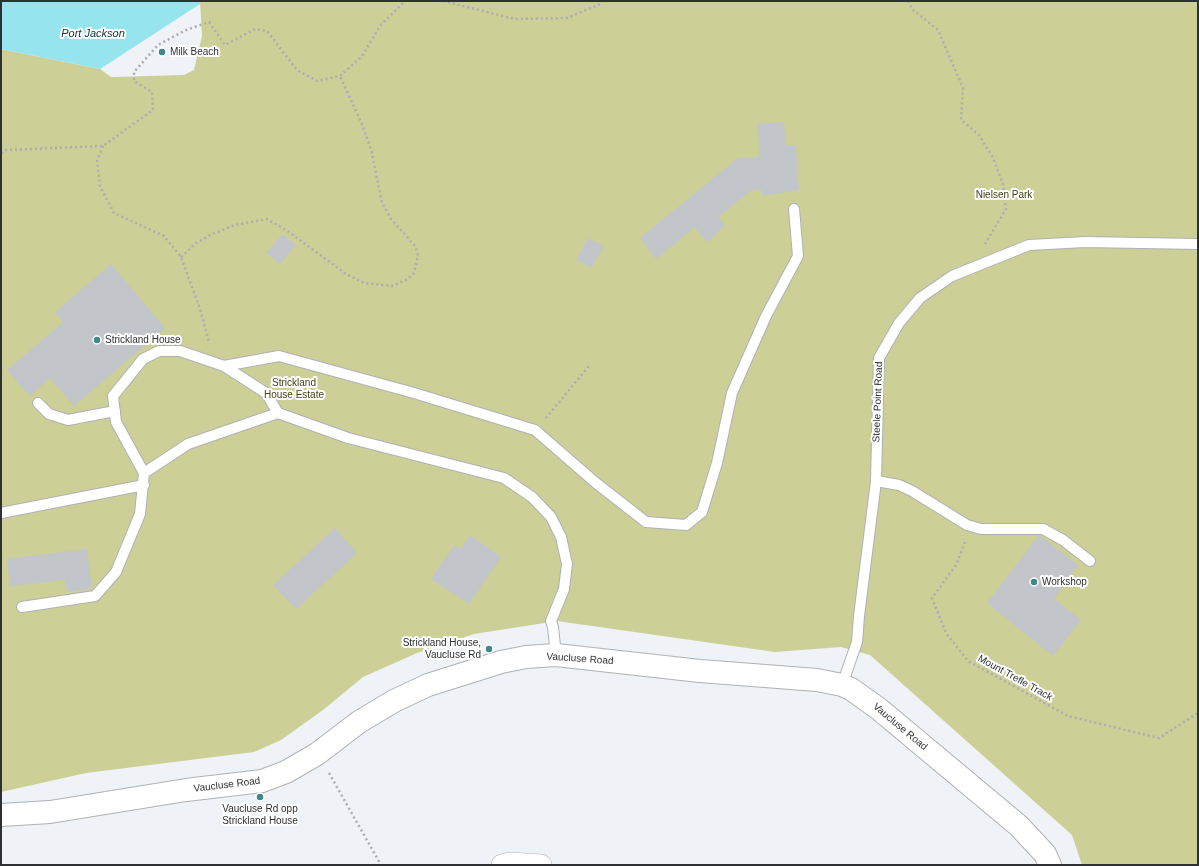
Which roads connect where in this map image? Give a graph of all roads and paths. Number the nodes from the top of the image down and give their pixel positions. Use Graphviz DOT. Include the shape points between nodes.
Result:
graph roads {
  1 [pos="405,1"];
  2 [pos="443,1"];
  3 [pos="603,1"];
  4 [pos="908,1"];
  5 [pos="340,76"];
  6 [pos="103,146"];
  7 [pos="1,153"];
  8 [pos="794,209"];
  9 [pos="1198,244"];
  10 [pos="985,246"];
  11 [pos="181,257"];
  12 [pos="224,366"];
  13 [pos="589,366"];
  14 [pos="38,403"];
  15 [pos="115,411"];
  16 [pos="278,413"];
  17 [pos="535,430"];
  18 [pos="144,473"];
  19 [pos="876,481"];
  20 [pos="144,485"];
  21 [pos="1,513"];
  22 [pos="967,525"];
  23 [pos="1090,561"];
  24 [pos="22,607"];
  25 [pos="556,655"];
  26 [pos="842,685"];
  27 [pos="1198,712"];
  28 [pos="327,771"];
  29 [pos="1,814"];
  30 [pos="381,865"];
  31 [pos="502,865"];
  32 [pos="541,865"];
  33 [pos="1050,865"];
  1 -- 5 [label="path" via="380,26 362,56"];
  2 -- 3 [label="path" via="515,19 568,18"];
  4 -- 10 [label="path" via="912,9 938,30 963,88 961,120 979,135 993,158 1003,184 1006,209"];
  5 -- 6 [label="path" via="317,81 297,70 267,31 255,29 225,45 209,22 186,30 158,45 134,72 134,81 152,92 153,110"];
  5 -- 11 [label="path" via="371,149 382,203 391,219 415,246 418,262 414,273 408,279 392,286 364,283 346,274 267,219 235,225 212,234 196,243"];
  6 -- 7 [label="path" via="5,150"];
  6 -- 11 [label="path" via="97,161 100,186 114,213 164,236"];
  8 -- 17 [label="lane" via="798,256 766,316 732,393 717,463 702,512 686,525 646,522"];
  9 -- 19 [label="lane, Steele Point Road" via="1085,242 1029,245 952,276 920,298 899,323 879,358"];
  11 -- 12 [label="path" via="212,351"];
  12 -- 15 [label="lane" via="180,351 159,351 143,359 114,396"];
  12 -- 16 [label="lane" via="266,394"];
  12 -- 17 [label="lane" via="278,356 414,393"];
  13 -- 17 [label="path"];
  14 -- 15 [label="lane" via="49,414 68,420"];
  15 -- 18 [label="lane" via="116,422"];
  16 -- 18 [label="lane" via="188,444"];
  16 -- 25 [label="lane" via="348,438 504,478 532,497 550,517 561,537 567,564 564,589 550,621"];
  18 -- 20 [label="lane"];
  19 -- 22 [label="lane" via="906,488"];
  19 -- 26 [label="lane, Steele Point Road" via="857,642"];
  20 -- 21 [label="lane"];
  20 -- 24 [label="lane" via="140,514 116,572 95,596"];
  22 -- 23 [label="lane" via="981,528 1043,530 1063,540"];
  22 -- 27 [label="path, Mount Trefle Track" via="966,538 956,565 932,598 946,634 968,661 1068,716 1159,738"];
  25 -- 26 [label="street, Vaucluse Road" via="700,672 817,680"];
  25 -- 29 [label="street, Vaucluse Road" via="501,662 421,688 359,722 317,754 262,782 186,790 50,812"];
  26 -- 33 [label="street, Vaucluse Road" via="878,709 1019,826 1045,854"];
  28 -- 30 [label="path"];
  31 -- 32 [label="street"];
}
